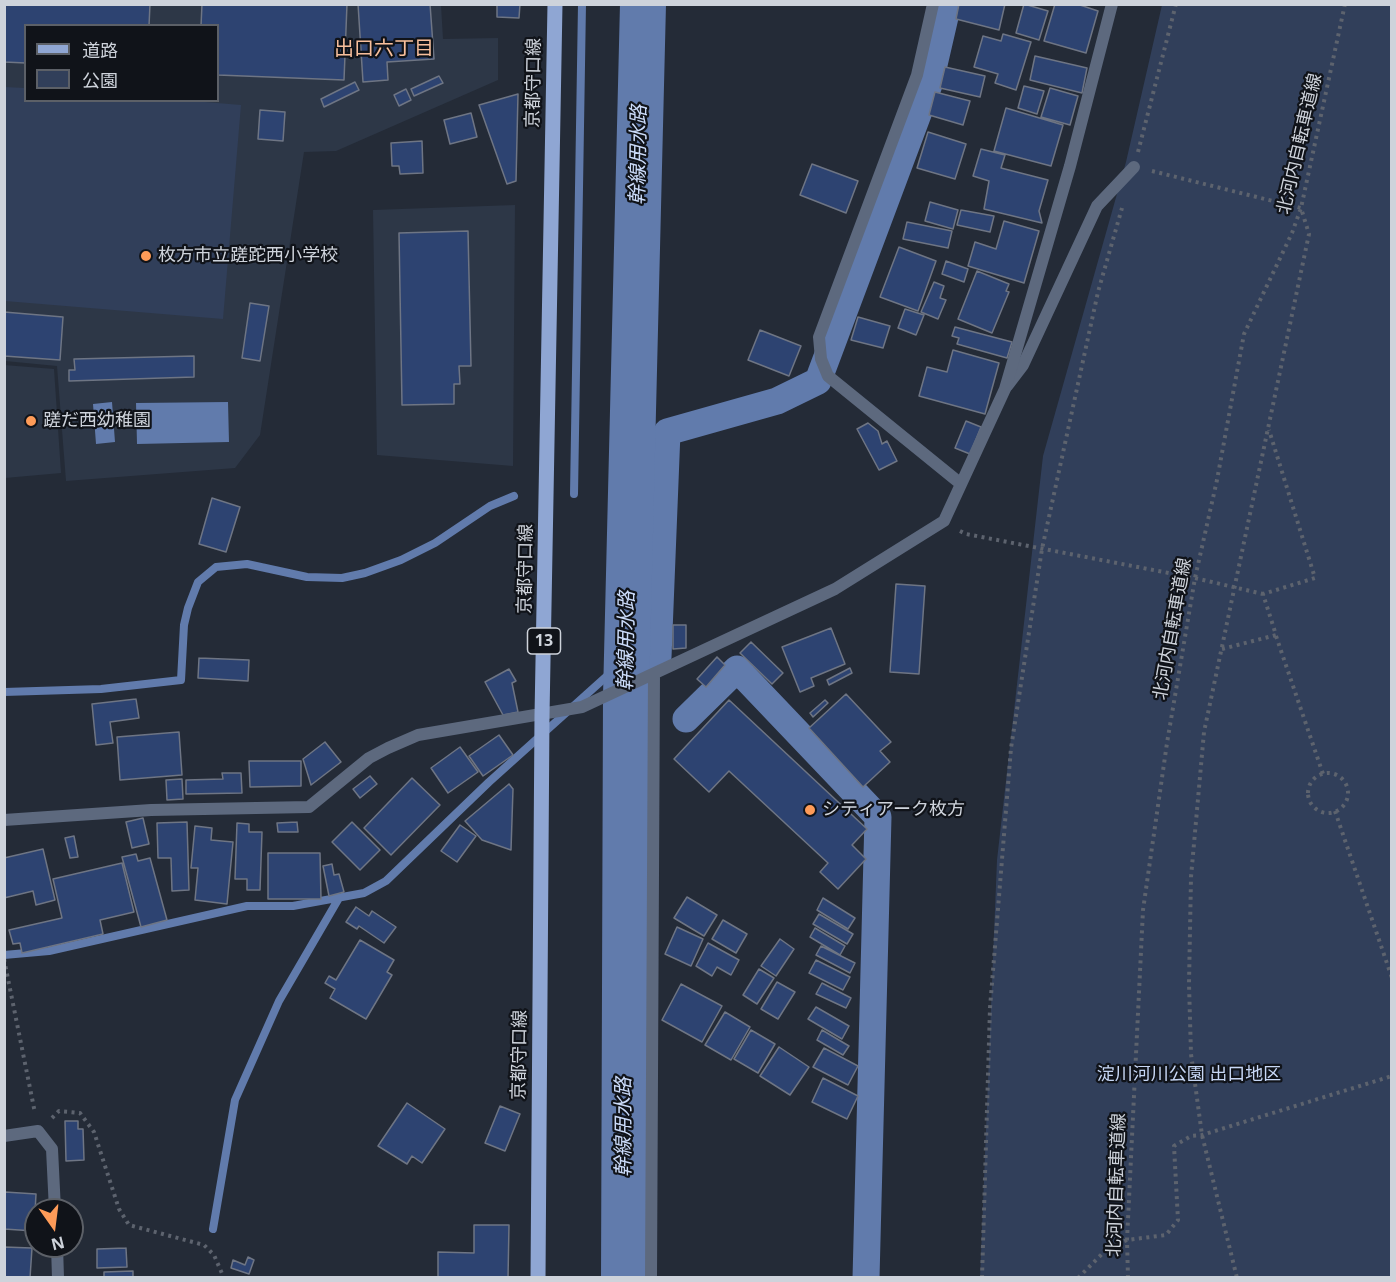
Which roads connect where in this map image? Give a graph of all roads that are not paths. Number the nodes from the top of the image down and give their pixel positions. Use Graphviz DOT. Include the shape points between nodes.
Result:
graph roads {
  1 [pos="555,4"];
  2 [pos="933,4"];
  3 [pos="1112,4"];
  4 [pos="1134,167"];
  5 [pos="1005,389"];
  6 [pos="961,484"];
  7 [pos="654,674"];
  8 [pos="543,715"];
  9 [pos="4,820"];
  10 [pos="4,1136"];
  11 [pos="54,1198"];
  12 [pos="57,1258"];
  13 [pos="58,1278"];
  14 [pos="538,1278"];
  15 [pos="651,1278"];
  1 -- 8 [label="main road, 京都守口線 / 13"];
  2 -- 6 [label="street" via="917,75 819,337 828,376"];
  3 -- 5 [label="street"];
  4 -- 5 [label="street" via="1097,206 1023,364"];
  5 -- 6 [label="street"];
  6 -- 7 [label="street" via="944,521 835,589"];
  7 -- 8 [label="street" via="582,707"];
  7 -- 15 [label="street"];
  8 -- 9 [label="street" via="418,735 369,758 309,807 151,810"];
  8 -- 14 [label="main road, 京都守口線 / 13"];
  10 -- 11 [label="street" via="38,1131 52,1149"];
  12 -- 13 [label="street"];
}
